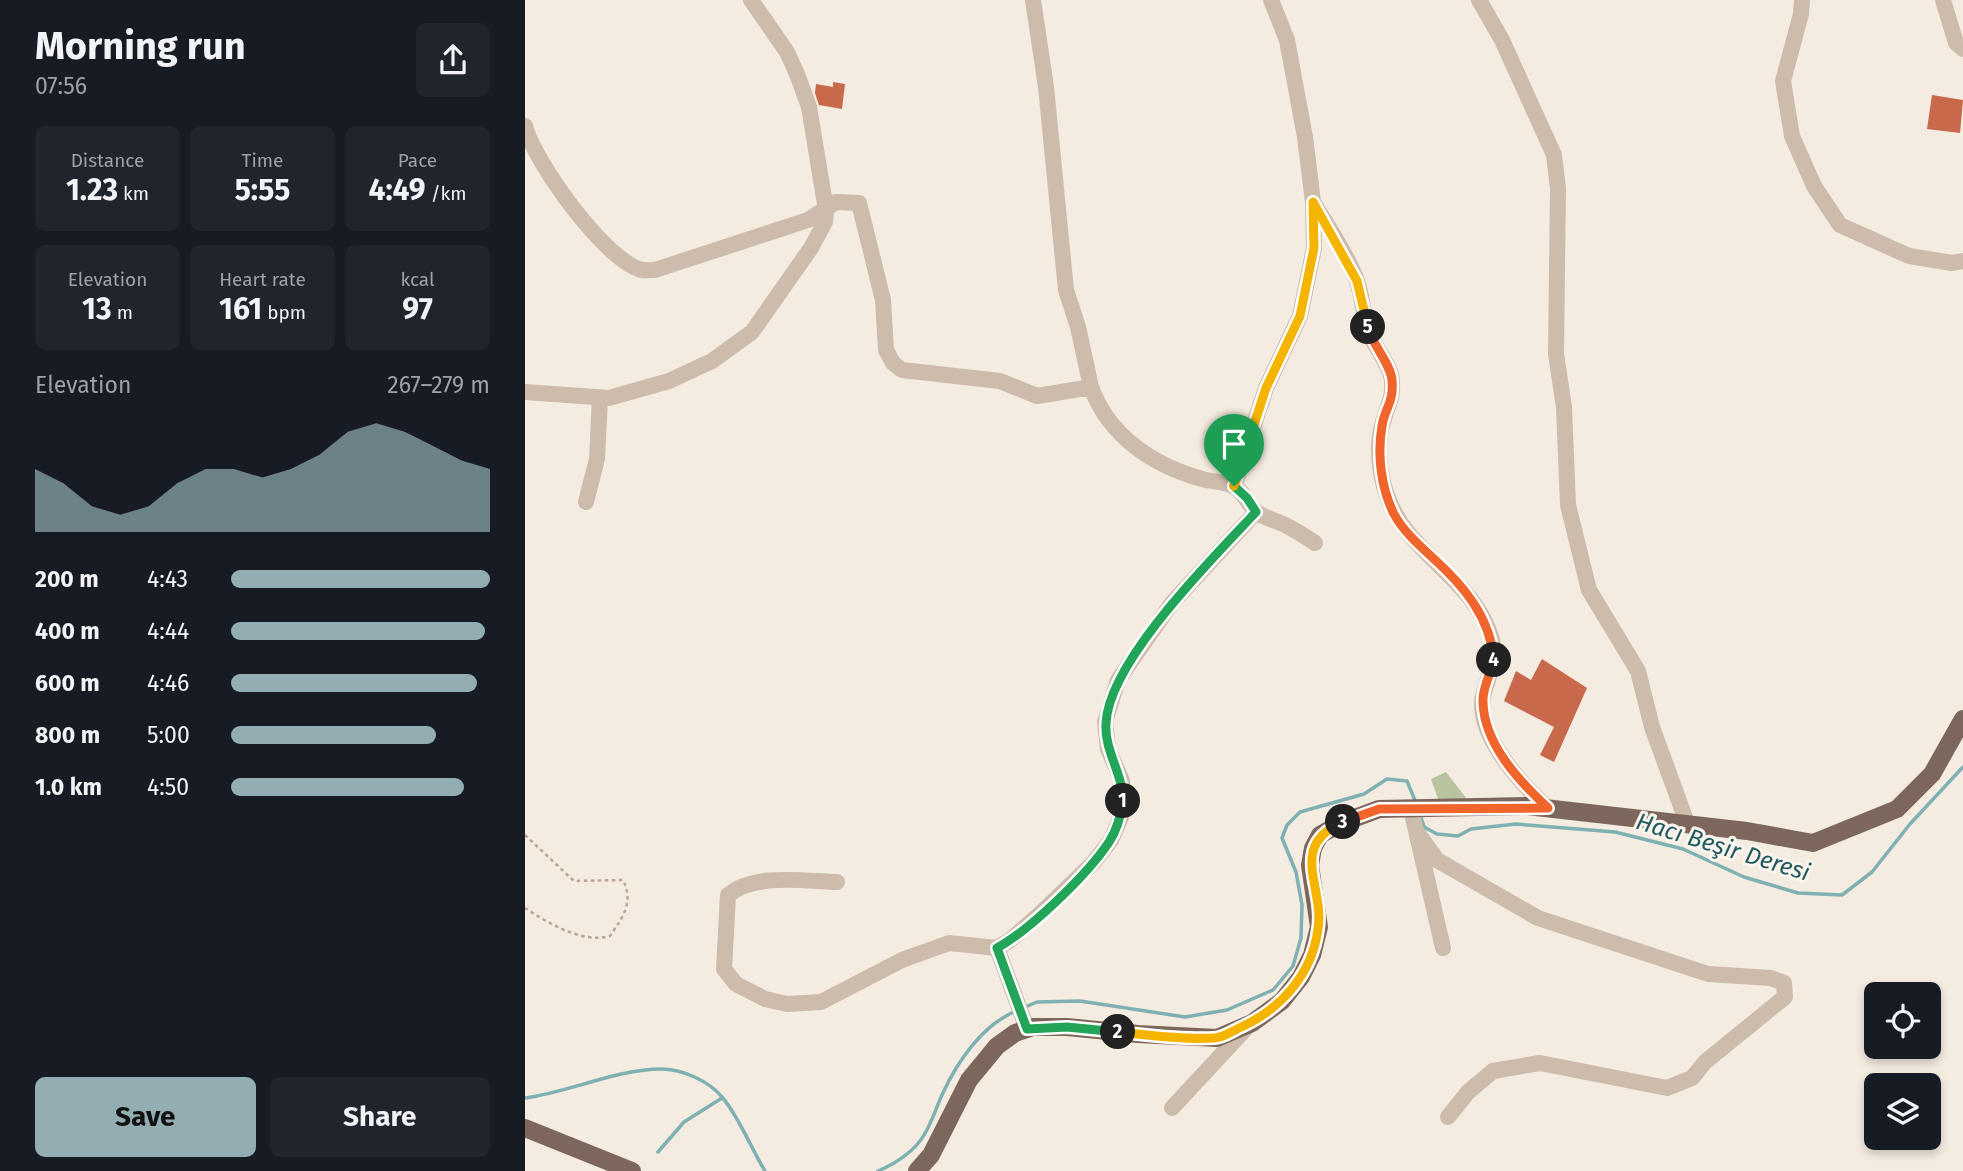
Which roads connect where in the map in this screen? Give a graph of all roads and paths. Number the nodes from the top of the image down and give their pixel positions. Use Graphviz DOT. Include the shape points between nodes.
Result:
graph roads {
  1 [pos="751,0"];
  2 [pos="1033,0"];
  3 [pos="1271,0"];
  4 [pos="1479,0"];
  5 [pos="1802,0"];
  6 [pos="1943,0"];
  7 [pos="1963,48"];
  8 [pos="525,126"];
  9 [pos="1313,202"];
  10 [pos="826,211"];
  11 [pos="1963,261"];
  12 [pos="1091,387"];
  13 [pos="525,392"];
  14 [pos="600,397"];
  15 [pos="1234,486"];
  16 [pos="586,502"];
  17 [pos="1256,512"];
  18 [pos="1315,543"];
  19 [pos="1963,719"];
  20 [pos="1548,808"];
  21 [pos="1411,809"];
  22 [pos="1687,823"];
  23 [pos="1417,832"];
  24 [pos="525,835"];
  25 [pos="837,882"];
  26 [pos="525,908"];
  27 [pos="997,948"];
  28 [pos="1443,948"];
  29 [pos="1025,1023"];
  30 [pos="1252,1023"];
  31 [pos="1173,1108"];
  32 [pos="1447,1117"];
  33 [pos="525,1128"];
  34 [pos="632,1171"];
  35 [pos="917,1171"];
  1 -- 10 [label="street" via="787,52 809,107"];
  2 -- 12 [label="street" via="1066,290"];
  3 -- 9 [label="street" via="1287,40"];
  4 -- 22 [label="street" via="1554,155 1558,188 1556,354 1564,407 1568,505 1586,578 1638,671 1652,727"];
  5 -- 11 [label="street" via="1783,81 1793,136 1814,186 1840,225 1909,256"];
  6 -- 7 [label="street" via="1956,43"];
  8 -- 10 [label="street" via="564,198 612,253 639,270 655,270"];
  9 -- 15 [label="street" via="1314,248 1304,303 1266,388"];
  9 -- 20 [label="street" via="1357,281 1369,332 1392,377 1392,402 1382,423 1380,443 1380,470 1387,495 1405,530 1472,598 1485,621 1494,662 1482,700 1485,720 1494,744 1526,788"];
  10 -- 12 [label="street" via="836,202 859,203 883,300 886,350 902,370 1000,381 1037,396"];
  10 -- 14 [label="street" via="811,248 752,332 736,346 669,381"];
  12 -- 15 [label="street" via="1113,429 1138,449 1202,480"];
  13 -- 14 [label="street"];
  14 -- 16 [label="street" via="597,459"];
  15 -- 17 [label="street"];
  17 -- 18 [label="street"];
  17 -- 27 [label="street" via="1172,603 1118,680 1105,722 1123,799 1111,840 1042,912"];
  19 -- 22 [label="main road" via="1933,774 1897,809 1854,828 1813,843"];
  20 -- 21 [label="main road"];
  20 -- 22 [label="main road"];
  21 -- 23 [label="street"];
  21 -- 30 [label="main road" via="1379,809 1320,835 1310,865 1319,927 1311,955 1282,1001"];
  23 -- 28 [label="street"];
  23 -- 32 [label="street" via="1437,860 1538,918 1708,974 1784,983 1785,997 1705,1062 1692,1078 1667,1088 1540,1063 1493,1071"];
  24 -- 26 [label="path" via="574,881 623,880 629,893 625,912 610,936 596,940"];
  25 -- 27 [label="street" via="771,881 738,887 728,895 724,969 736,984 787,1004 821,1002 902,960 949,943"];
  27 -- 29 [label="street"];
  29 -- 30 [label="main road" via="1217,1038"];
  29 -- 35 [label="main road" via="983,1062 955,1103 931,1155"];
  30 -- 31 [label="street"];
  33 -- 34 [label="main road"];
}
